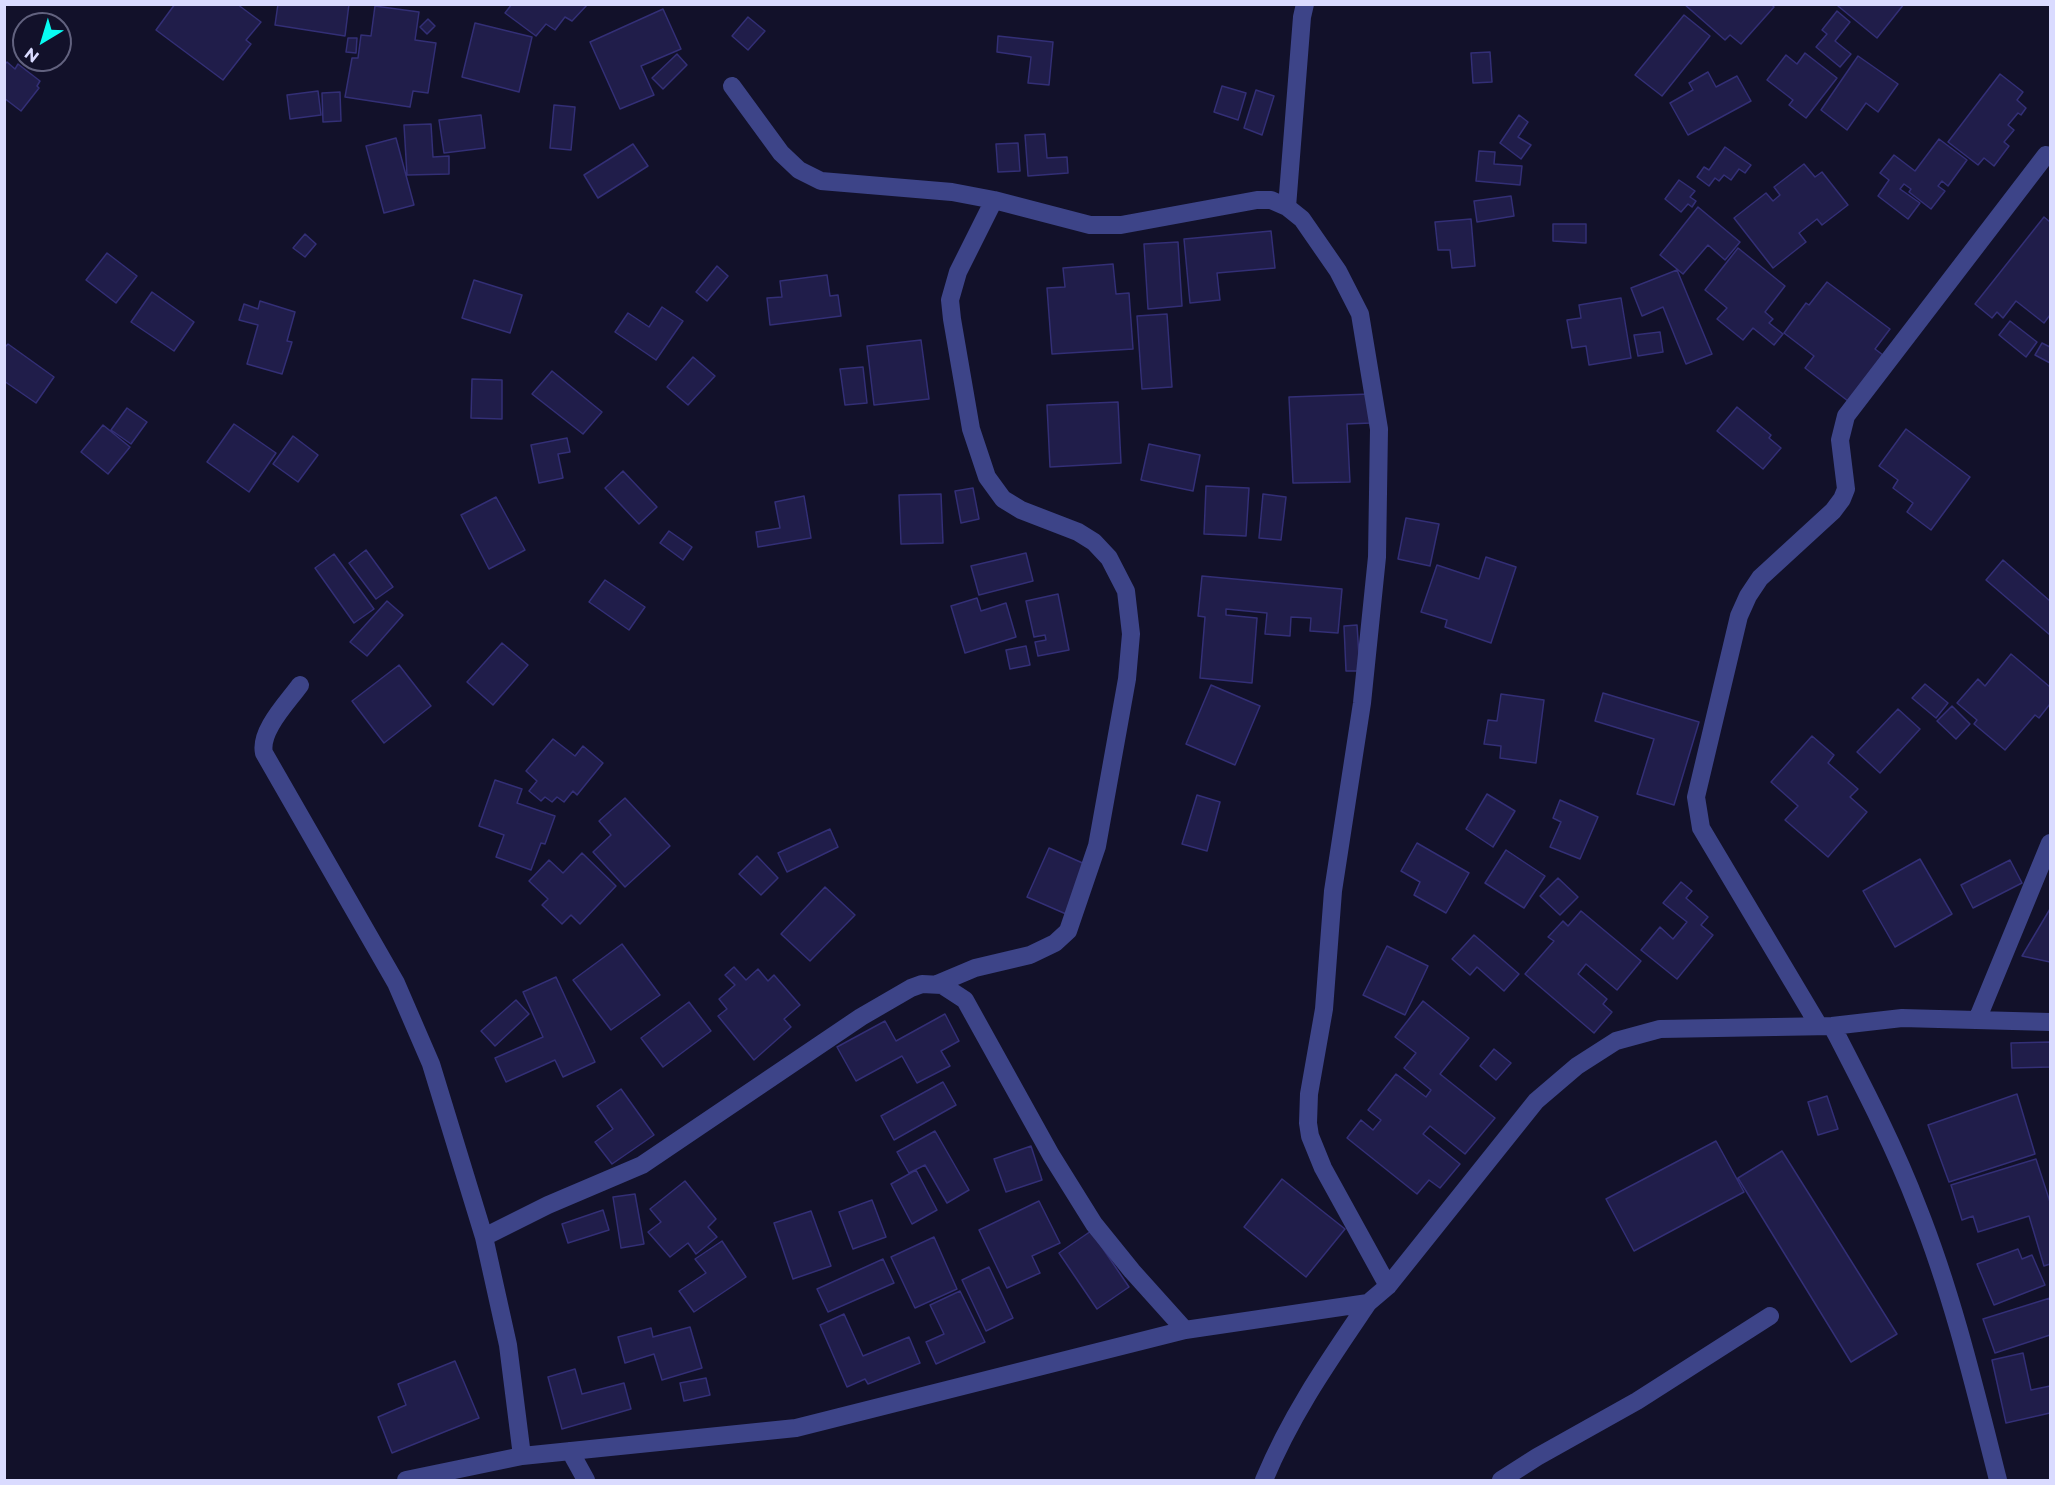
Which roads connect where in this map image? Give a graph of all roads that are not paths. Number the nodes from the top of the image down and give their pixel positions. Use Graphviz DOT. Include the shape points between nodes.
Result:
graph roads {
  1 [pos="1305,4"];
  2 [pos="732,86"];
  3 [pos="2046,155"];
  4 [pos="994,200"];
  5 [pos="1287,207"];
  6 [pos="300,685"];
  7 [pos="2050,843"];
  8 [pos="937,984"];
  9 [pos="1977,1020"];
  10 [pos="2050,1022"];
  11 [pos="1826,1026"];
  12 [pos="484,1237"];
  13 [pos="1388,1286"];
  14 [pos="1368,1303"];
  15 [pos="1770,1316"];
  16 [pos="1185,1330"];
  17 [pos="570,1451"];
  18 [pos="522,1456"];
  19 [pos="406,1480"];
  20 [pos="586,1480"];
  21 [pos="1264,1480"];
  22 [pos="1502,1480"];
  23 [pos="1998,1480"];
  1 -- 5 [label="street"];
  2 -- 4 [label="street" via="781,153 814,179 952,192"];
  3 -- 11 [label="street" via="1846,416 1840,440 1846,489 1842,500 1760,578 1739,616 1696,797 1701,828"];
  4 -- 5 [label="street" via="1090,225 1122,225 1257,200 1271,200"];
  4 -- 8 [label="street" via="953,284 950,300 971,429 987,477 1003,499 1020,510 1078,532 1109,558 1126,591 1131,634 1127,679 1097,846 1068,932 1030,955 975,968"];
  5 -- 13 [label="street" via="1302,219 1338,271 1360,314 1379,429 1377,557 1362,703 1333,891 1324,1009 1308,1123 1323,1168"];
  6 -- 12 [label="street" via="266,733 264,753 396,983 431,1064"];
  7 -- 9 [label="street"];
  8 -- 12 [label="street" via="911,988 861,1017 642,1165"];
  8 -- 16 [label="street" via="965,1000 1094,1224"];
  9 -- 10 [label="street"];
  9 -- 11 [label="street" via="1902,1018"];
  11 -- 13 [label="street" via="1660,1029 1616,1041 1577,1066 1536,1101"];
  11 -- 23 [label="street" via="1883,1125 1919,1209 1947,1289"];
  12 -- 18 [label="street" via="508,1345"];
  13 -- 14 [label="street"];
  14 -- 16 [label="street"];
  14 -- 21 [label="street" via="1310,1389"];
  15 -- 22 [label="street" via="1637,1401"];
  16 -- 17 [label="street" via="796,1428"];
  17 -- 18 [label="street"];
  17 -- 20 [label="street"];
  18 -- 19 [label="street"];
}
